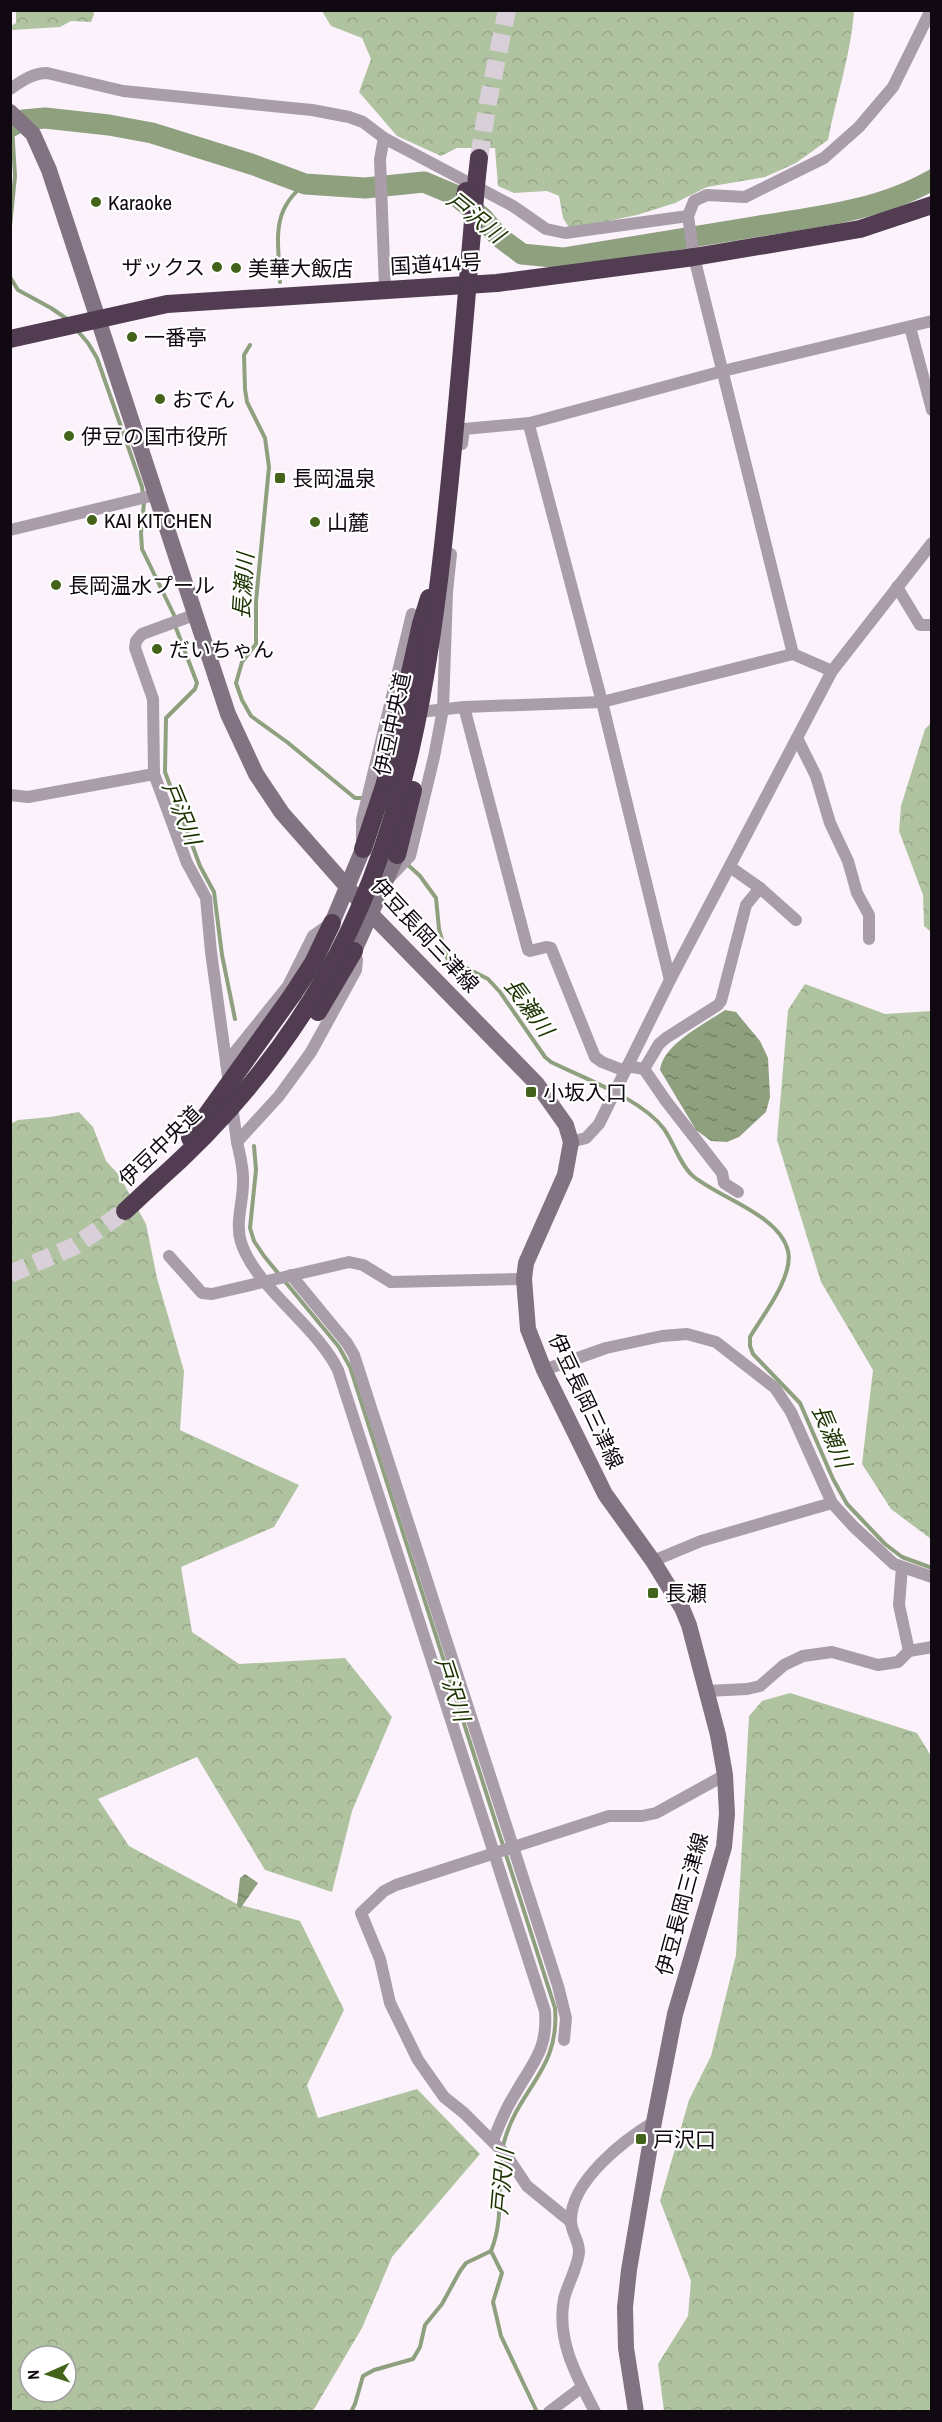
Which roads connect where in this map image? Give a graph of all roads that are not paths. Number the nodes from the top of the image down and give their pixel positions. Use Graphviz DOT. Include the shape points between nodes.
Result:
graph roads {
  1 [pos="931,10"];
  2 [pos="10,89"];
  3 [pos="10,112"];
  4 [pos="384,138"];
  5 [pos="474,165"];
  6 [pos="470,195"];
  7 [pos="932,205"];
  8 [pos="689,221"];
  9 [pos="693,252"];
  10 [pos="385,289"];
  11 [pos="96,319"];
  12 [pos="932,321"];
  13 [pos="910,327"];
  14 [pos="10,339"];
  15 [pos="723,371"];
  16 [pos="932,410"];
  17 [pos="530,423"];
  18 [pos="155,495"];
  19 [pos="10,530"];
  20 [pos="932,543"];
  21 [pos="897,587"];
  22 [pos="432,590"];
  23 [pos="436,611"];
  24 [pos="412,614"];
  25 [pos="194,615"];
  26 [pos="932,625"];
  27 [pos="794,654"];
  28 [pos="832,671"];
  29 [pos="602,702"];
  30 [pos="464,707"];
  31 [pos="443,709"];
  32 [pos="389,715"];
  33 [pos="797,738"];
  34 [pos="154,774"];
  35 [pos="10,795"];
  36 [pos="363,849"];
  37 [pos="397,855"];
  38 [pos="730,867"];
  39 [pos="386,881"];
  40 [pos="349,886"];
  41 [pos="760,888"];
  42 [pos="371,914"];
  43 [pos="796,920"];
  44 [pos="332,923"];
  45 [pos="869,939"];
  46 [pos="354,951"];
  47 [pos="670,980"];
  48 [pos="226,1063"];
  49 [pos="626,1068"];
  50 [pos="644,1069"];
  51 [pos="237,1142"];
  52 [pos="571,1142"];
  53 [pos="184,1147"];
  54 [pos="158,1178"];
  55 [pos="738,1192"];
  56 [pos="123,1209"];
  57 [pos="169,1256"];
  58 [pos="290,1276"];
  59 [pos="524,1279"];
  60 [pos="269,1281"];
  61 [pos="544,1371"];
  62 [pos="832,1503"];
  63 [pos="653,1562"];
  64 [pos="902,1567"];
  65 [pos="932,1576"];
  66 [pos="932,1647"];
  67 [pos="909,1652"];
  68 [pos="707,1691"];
  69 [pos="725,1775"];
  70 [pos="512,1847"];
  71 [pos="496,1852"];
  72 [pos="564,2040"];
  73 [pos="654,2122"];
  74 [pos="493,2141"];
  75 [pos="570,2221"];
  76 [pos="582,2387"];
  77 [pos="549,2412"];
  78 [pos="596,2412"];
  79 [pos="636,2412"];
  1 -- 8 [label="street" via="893,87 824,158 745,197 707,195 694,201"];
  2 -- 4 [label="street" via="28,77 47,73 123,91 350,117"];
  3 -- 11 [label="main road, 伊豆長岡三津線" via="27,127 40,147"];
  4 -- 8 [label="street" via="513,206 546,229 565,233"];
  4 -- 10 [label="street" via="380,159"];
  5 -- 6 [label="highway, 伊豆中央道, bridge"];
  6 -- 22 [label="highway, 伊豆中央道"];
  6 -- 23 [label="highway, 伊豆中央道, bridge" via="451,469"];
  7 -- 9 [label="highway, 国道414号" via="860,229"];
  8 -- 9 [label="street"];
  9 -- 10 [label="highway, 国道414号" via="497,283"];
  9 -- 15 [label="street"];
  10 -- 11 [label="highway, 国道414号" via="167,304"];
  11 -- 14 [label="highway, 国道414号"];
  11 -- 18 [label="main road, 伊豆長岡三津線"];
  12 -- 13 [label="street"];
  13 -- 15 [label="street"];
  13 -- 16 [label="street"];
  15 -- 17 [label="street"];
  15 -- 27 [label="street"];
  17 -- 29 [label="street"];
  17 -- 31 [label="street" via="464,429 447,592"];
  18 -- 19 [label="street"];
  18 -- 25 [label="main road, 伊豆長岡三津線"];
  20 -- 21 [label="street"];
  21 -- 26 [label="street" via="920,625"];
  21 -- 28 [label="street"];
  22 -- 36 [label="highway, bridge" via="385,783"];
  22 -- 53 [label="highway, 伊豆中央道, bridge" via="401,761 378,839 351,908 318,973 267,1052"];
  23 -- 37 [label="highway, bridge" via="430,704"];
  23 -- 54 [label="highway, 伊豆中央道, bridge" via="417,727 394,814 340,949 273,1056 212,1128"];
  24 -- 32 [label="street"];
  25 -- 34 [label="street" via="142,634 136,641 137,656 154,705"];
  25 -- 40 [label="main road, 伊豆長岡三津線" via="228,714 256,774 282,813"];
  27 -- 28 [label="street"];
  27 -- 29 [label="street"];
  28 -- 33 [label="street"];
  29 -- 30 [label="street"];
  29 -- 47 [label="street"];
  30 -- 31 [label="street"];
  30 -- 49 [label="street" via="528,950 551,948 595,1057"];
  31 -- 32 [label="street"];
  31 -- 39 [label="street" via="410,856"];
  32 -- 36 [label="street" via="362,820"];
  33 -- 38 [label="street"];
  33 -- 45 [label="street" via="816,776 830,823 869,915"];
  34 -- 35 [label="street" via="28,797"];
  34 -- 48 [label="street" via="187,863 206,898"];
  36 -- 40 [label="main road"];
  37 -- 39 [label="main road"];
  38 -- 41 [label="street"];
  38 -- 47 [label="street"];
  39 -- 42 [label="main road"];
  40 -- 42 [label="main road, 伊豆長岡三津線"];
  40 -- 44 [label="main road"];
  41 -- 43 [label="street"];
  41 -- 50 [label="street" via="746,905 721,1001 659,1044"];
  42 -- 46 [label="main road"];
  42 -- 52 [label="main road, 伊豆長岡三津線" via="537,1084 559,1111"];
  44 -- 48 [label="street" via="313,936 288,986"];
  44 -- 53 [label="highway, bridge" via="293,994"];
  46 -- 51 [label="street" via="356,970 311,1052 279,1096"];
  46 -- 54 [label="highway" via="318,1012 263,1086 225,1130 192,1160"];
  47 -- 49 [label="street"];
  48 -- 51 [label="street"];
  49 -- 50 [label="street"];
  49 -- 52 [label="street" via="592,1133"];
  50 -- 55 [label="street" via="722,1173 724,1183"];
  51 -- 60 [label="street" via="243,1170 238,1229 241,1244"];
  52 -- 59 [label="main road, 伊豆長岡三津線" via="565,1175 532,1249"];
  53 -- 54 [label="highway, 伊豆中央道"];
  54 -- 56 [label="highway, 伊豆中央道"];
  57 -- 60 [label="street" via="202,1293"];
  58 -- 59 [label="street" via="349,1262 363,1264 391,1282"];
  58 -- 60 [label="street"];
  58 -- 70 [label="street" via="354,1354"];
  59 -- 61 [label="main road, 伊豆長岡三津線" via="528,1329"];
  60 -- 71 [label="street" via="339,1370"];
  61 -- 62 [label="street" via="606,1348 662,1336 687,1334 716,1342 776,1388 792,1412"];
  61 -- 63 [label="main road, 伊豆長岡三津線" via="605,1494"];
  62 -- 63 [label="street" via="701,1540"];
  62 -- 64 [label="street" via="867,1542"];
  63 -- 68 [label="main road, 伊豆長岡三津線" via="689,1624"];
  64 -- 65 [label="street"];
  64 -- 67 [label="street" via="898,1605"];
  66 -- 67 [label="street"];
  67 -- 68 [label="street" via="898,1662 878,1665 832,1652 803,1656 784,1665 760,1686"];
  68 -- 69 [label="main road, 伊豆長岡三津線"];
  69 -- 70 [label="street" via="656,1813 609,1816"];
  69 -- 73 [label="main road, 伊豆長岡三津線" via="724,1847 675,2014"];
  70 -- 71 [label="street"];
  70 -- 72 [label="street" via="561,1996 566,2018"];
  71 -- 74 [label="street" via="545,2011 546,2026 537,2058 513,2096"];
  71 -- 74 [label="street" via="396,1885 361,1913 380,1959 390,2003 418,2060 444,2097"];
  73 -- 75 [label="street" via="634,2133 597,2167 580,2189"];
  73 -- 79 [label="main road, 伊豆長岡三津線" via="626,2307 626,2348"];
  74 -- 75 [label="street" via="526,2186"];
  75 -- 76 [label="street" via="579,2251 563,2315 571,2364"];
  76 -- 77 [label="street"];
  76 -- 78 [label="street"];
}
